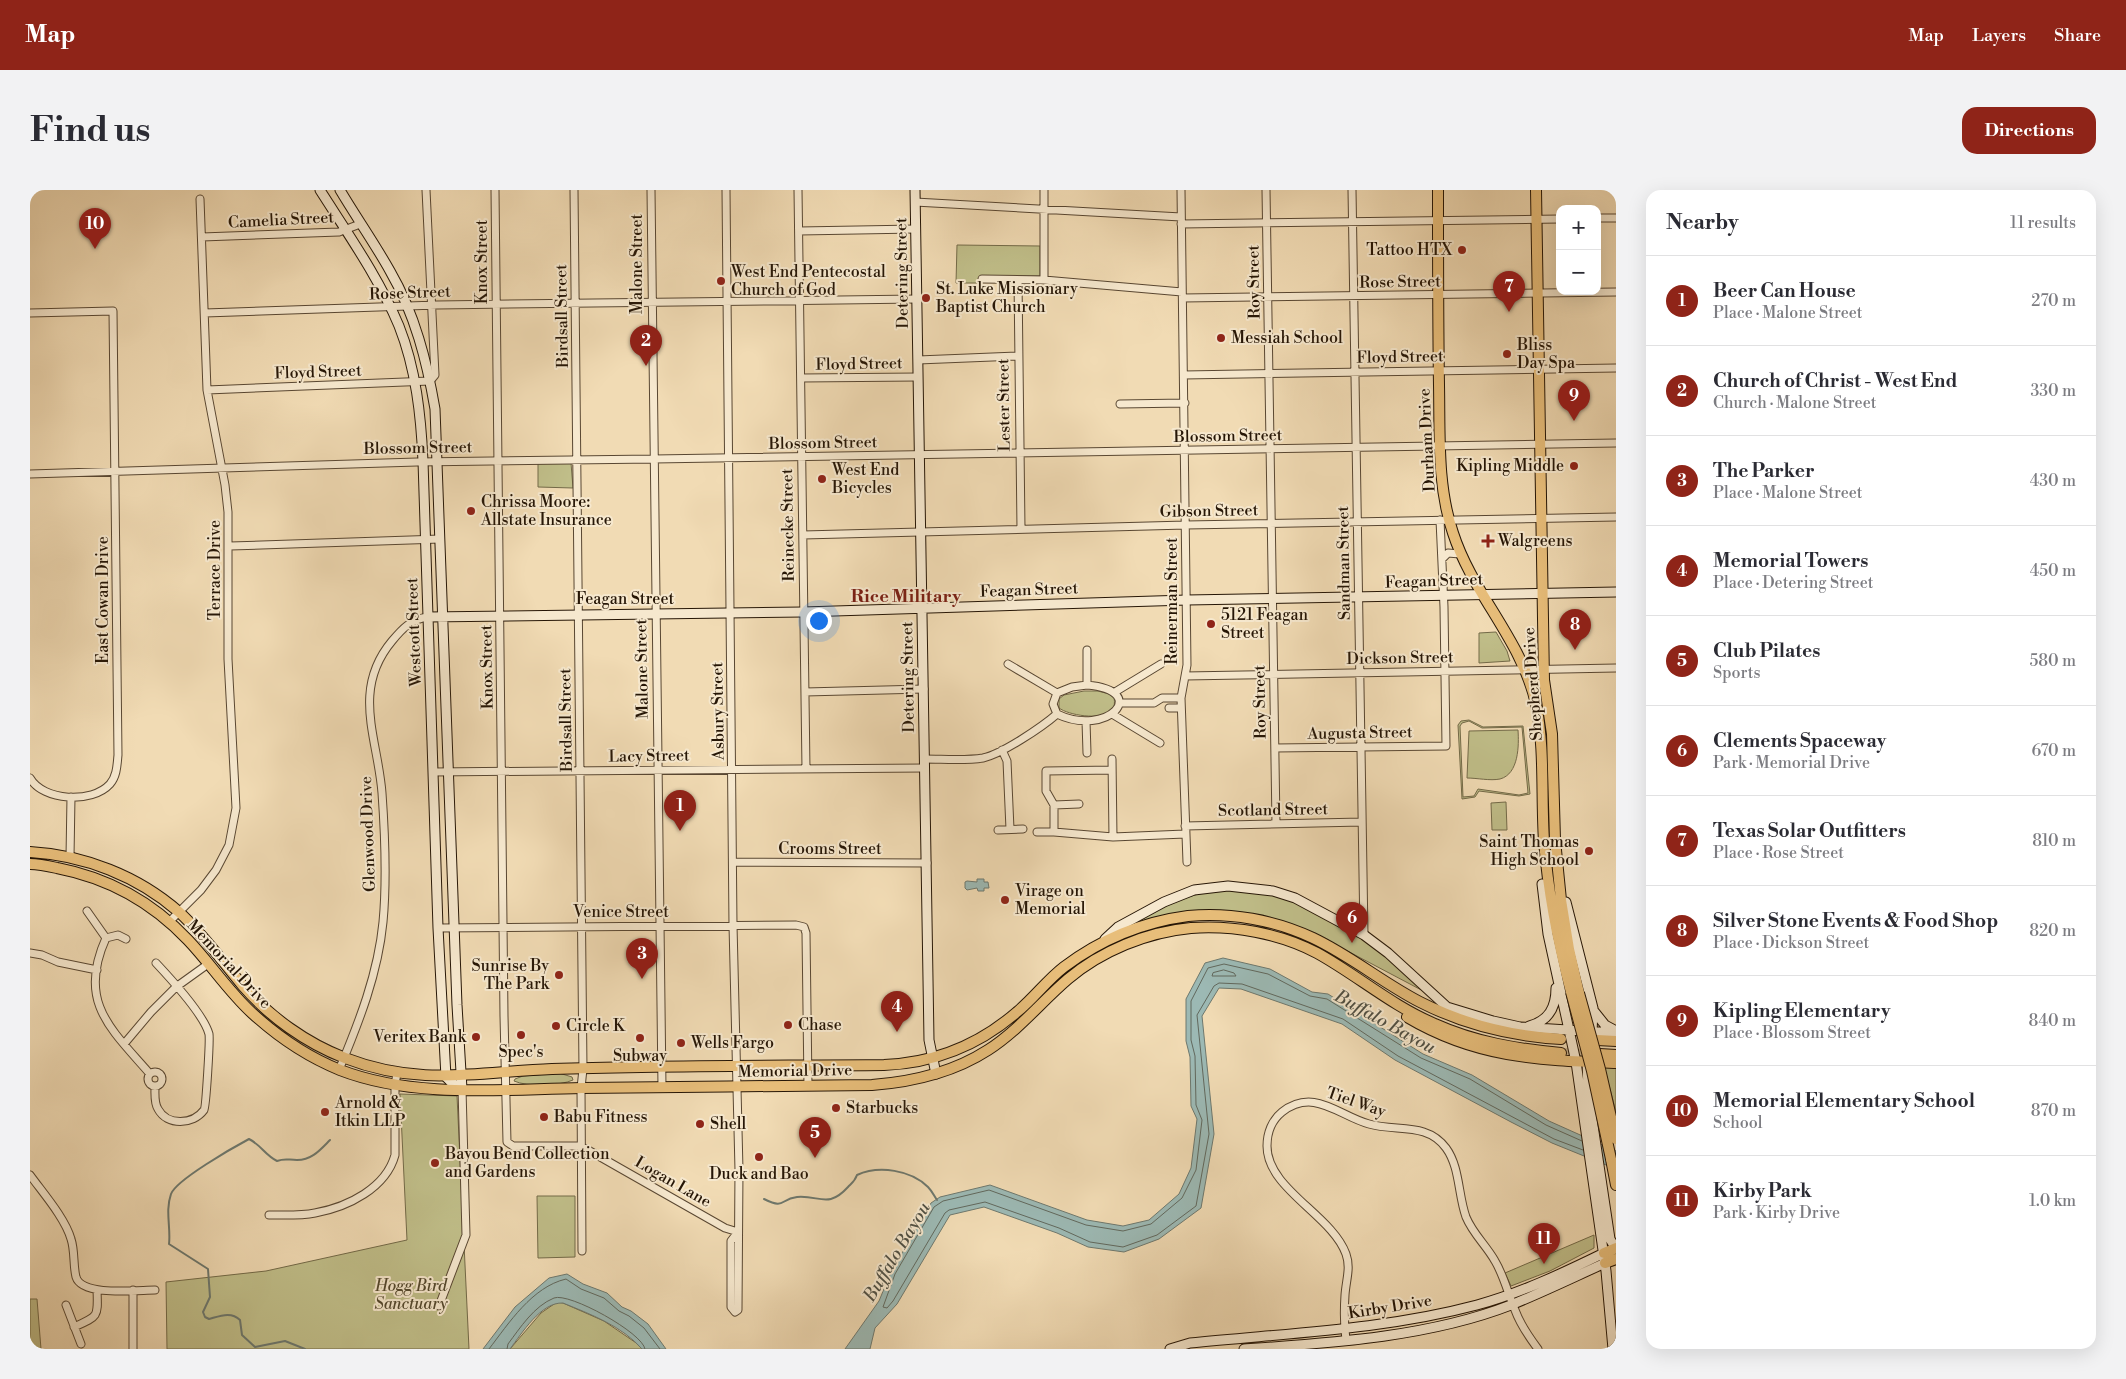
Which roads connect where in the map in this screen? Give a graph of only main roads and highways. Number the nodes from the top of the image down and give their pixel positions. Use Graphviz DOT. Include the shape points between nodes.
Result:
graph roads {
  1 [pos="1438,190"];
  2 [pos="1536,190"];
  3 [pos="1525,669"];
  4 [pos="1543,809"];
  5 [pos="1554,817"];
  6 [pos="30,852"];
  7 [pos="70,857"];
  8 [pos="33,864"];
  9 [pos="1552,864"];
  10 [pos="139,884"];
  11 [pos="1542,884"];
  12 [pos="133,894"];
  13 [pos="1566,902"];
  14 [pos="218,955"];
  15 [pos="1357,963"];
  16 [pos="208,964"];
  17 [pos="1338,966"];
  18 [pos="1575,992"];
  19 [pos="1447,1007"];
  20 [pos="262,1021"];
  21 [pos="298,1034"];
  22 [pos="1595,1036"];
  23 [pos="1562,1039"];
  24 [pos="1616,1041"];
  25 [pos="1561,1052"];
  26 [pos="1600,1054"];
  27 [pos="1616,1055"];
  28 [pos="1616,1063"];
  29 [pos="1616,1139"];
  30 [pos="1616,1185"];
  31 [pos="1616,1248"];
  32 [pos="1616,1259"];
  1 -- 3 [label="main road, Durham Drive" via="1440,446 1444,520"];
  2 -- 5 [label="main road, Shepherd Drive" via="1544,669 1552,734"];
  3 -- 4 [label="main road, Shepherd Drive" via="1540,733"];
  4 -- 5 [label="main road"];
  4 -- 9 [label="main road, Shepherd Drive"];
  5 -- 9 [label="main road, Shepherd Drive"];
  6 -- 7 [label="main road, Memorial Drive"];
  7 -- 8 [label="main road" via="63,863 44,860"];
  7 -- 10 [label="main road, Memorial Drive" via="113,871"];
  8 -- 12 [label="main road, Memorial Drive" via="89,875"];
  9 -- 11 [label="main road"];
  9 -- 13 [label="main road"];
  9 -- 18 [label="main road, Shepherd Drive" via="1557,930"];
  10 -- 12 [label="main road"];
  10 -- 14 [label="main road, Memorial Drive" via="178,912"];
  12 -- 16 [label="main road, Memorial Drive" via="169,922"];
  14 -- 16 [label="main road"];
  14 -- 21 [label="main road, Memorial Drive" via="259,1003"];
  15 -- 19 [label="main road"];
  15 -- 21 [label="main road, Memorial Drive" via="1314,938 1291,929 1238,917 1213,915 1164,920 1099,944 1062,968 998,1027 970,1044 932,1059 895,1064 583,1069 446,1076 397,1073 344,1057"];
  15 -- 23 [label="main road, Memorial Drive" via="1419,1001 1469,1023 1518,1035"];
  16 -- 20 [label="main road, Memorial Drive"];
  17 -- 20 [label="main road, Memorial Drive" via="1298,944 1238,929 1190,928 1145,938 1086,965 1026,1021 989,1050 936,1074 886,1084 506,1090 420,1088 364,1079 338,1070 309,1056"];
  17 -- 25 [label="main road, Memorial Drive" via="1412,1013 1462,1035 1516,1048"];
  17 -- 28 [label="main road" via="1346,976 1394,1010 1437,1034 1490,1052 1540,1059"];
  18 -- 29 [label="main road, Shepherd Drive, bridge" via="1600,1069"];
  18 -- 30 [label="main road, Shepherd Drive, bridge"];
  20 -- 21 [label="main road" via="271,1021 286,1033"];
  22 -- 24 [label="main road"];
  26 -- 27 [label="main road"];
  31 -- 32 [label="main road" via="1605,1258"];
}
